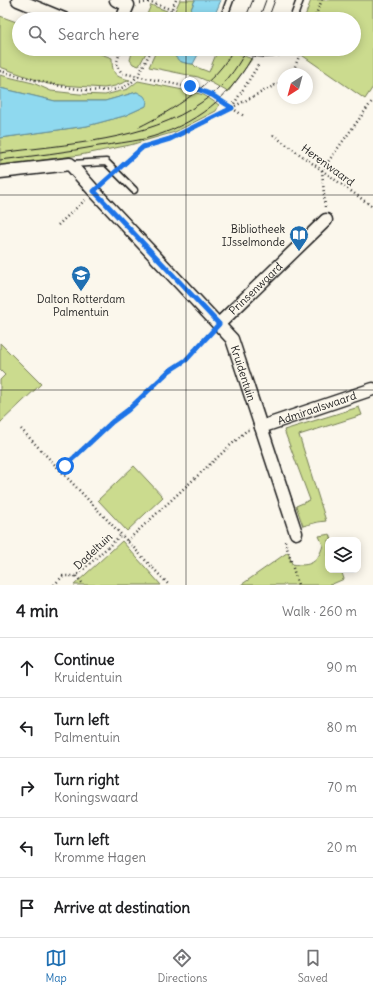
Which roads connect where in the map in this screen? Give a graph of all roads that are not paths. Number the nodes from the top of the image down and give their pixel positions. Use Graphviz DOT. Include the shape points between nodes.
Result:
graph roads {
  1 [pos="18,0"];
  2 [pos="230,0"];
  3 [pos="300,0"];
  4 [pos="47,12"];
  5 [pos="226,12"];
  6 [pos="296,12"];
  7 [pos="70,164"];
  8 [pos="0,172"];
  9 [pos="134,190"];
  10 [pos="326,220"];
  11 [pos="219,324"];
  12 [pos="373,389"];
  13 [pos="261,427"];
  14 [pos="296,533"];
  1 -- 4 [label="street"];
  2 -- 5 [label="lane"];
  3 -- 6 [label="lane"];
  7 -- 8 [label="street"];
  7 -- 9 [label="lane" via="106,162"];
  7 -- 11 [label="street, Kruidentuin"];
  10 -- 11 [label="street, Prinsenwaard"];
  11 -- 13 [label="street, Kruidentuin" via="232,339"];
  12 -- 13 [label="street, Admiraalswaard"];
  13 -- 14 [label="street, Kruidentuin"];
}
